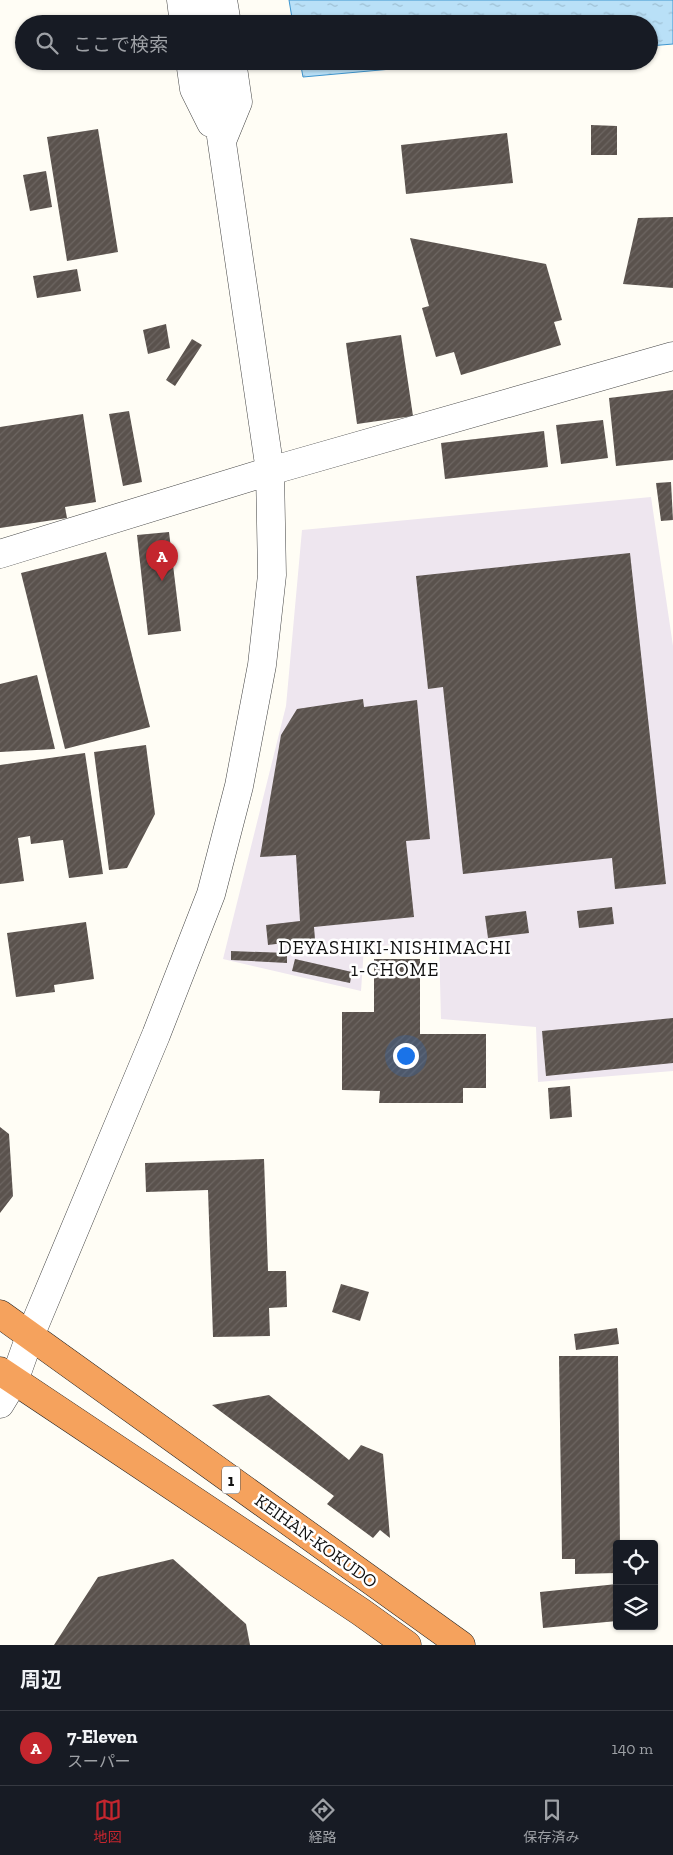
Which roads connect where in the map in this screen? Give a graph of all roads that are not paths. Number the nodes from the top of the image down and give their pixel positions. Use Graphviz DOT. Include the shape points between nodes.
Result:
graph roads {
  1 [pos="181,0"];
  2 [pos="201,0"];
  3 [pos="223,0"];
  4 [pos="183,15"];
  5 [pos="203,15"];
  6 [pos="226,15"];
  7 [pos="191,70"];
  8 [pos="211,70"];
  9 [pos="233,70"];
  10 [pos="221,142"];
  11 [pos="673,356"];
  12 [pos="270,471"];
  13 [pos="0,554"];
  14 [pos="0,1314"];
  15 [pos="30,1336"];
  16 [pos="7,1376"];
  17 [pos="0,1404"];
  18 [pos="407,1645"];
  19 [pos="461,1645"];
  1 -- 4 [label="street"];
  2 -- 5 [label="street"];
  3 -- 6 [label="street"];
  7 -- 10 [label="street" via="194,89"];
  8 -- 10 [label="street"];
  9 -- 10 [label="street" via="238,102"];
  10 -- 12 [label="street"];
  11 -- 12 [label="street"];
  12 -- 13 [label="street"];
  12 -- 15 [label="street" via="272,576 262,665 239,786 212,894"];
  14 -- 15 [label="highway, KEIHAN-KOKUDO / 1"];
  15 -- 16 [label="street"];
  15 -- 19 [label="highway, KEIHAN-KOKUDO / 1"];
  16 -- 17 [label="street"];
  16 -- 18 [label="highway, KEIHAN-KOKUDO / 1"];
}
